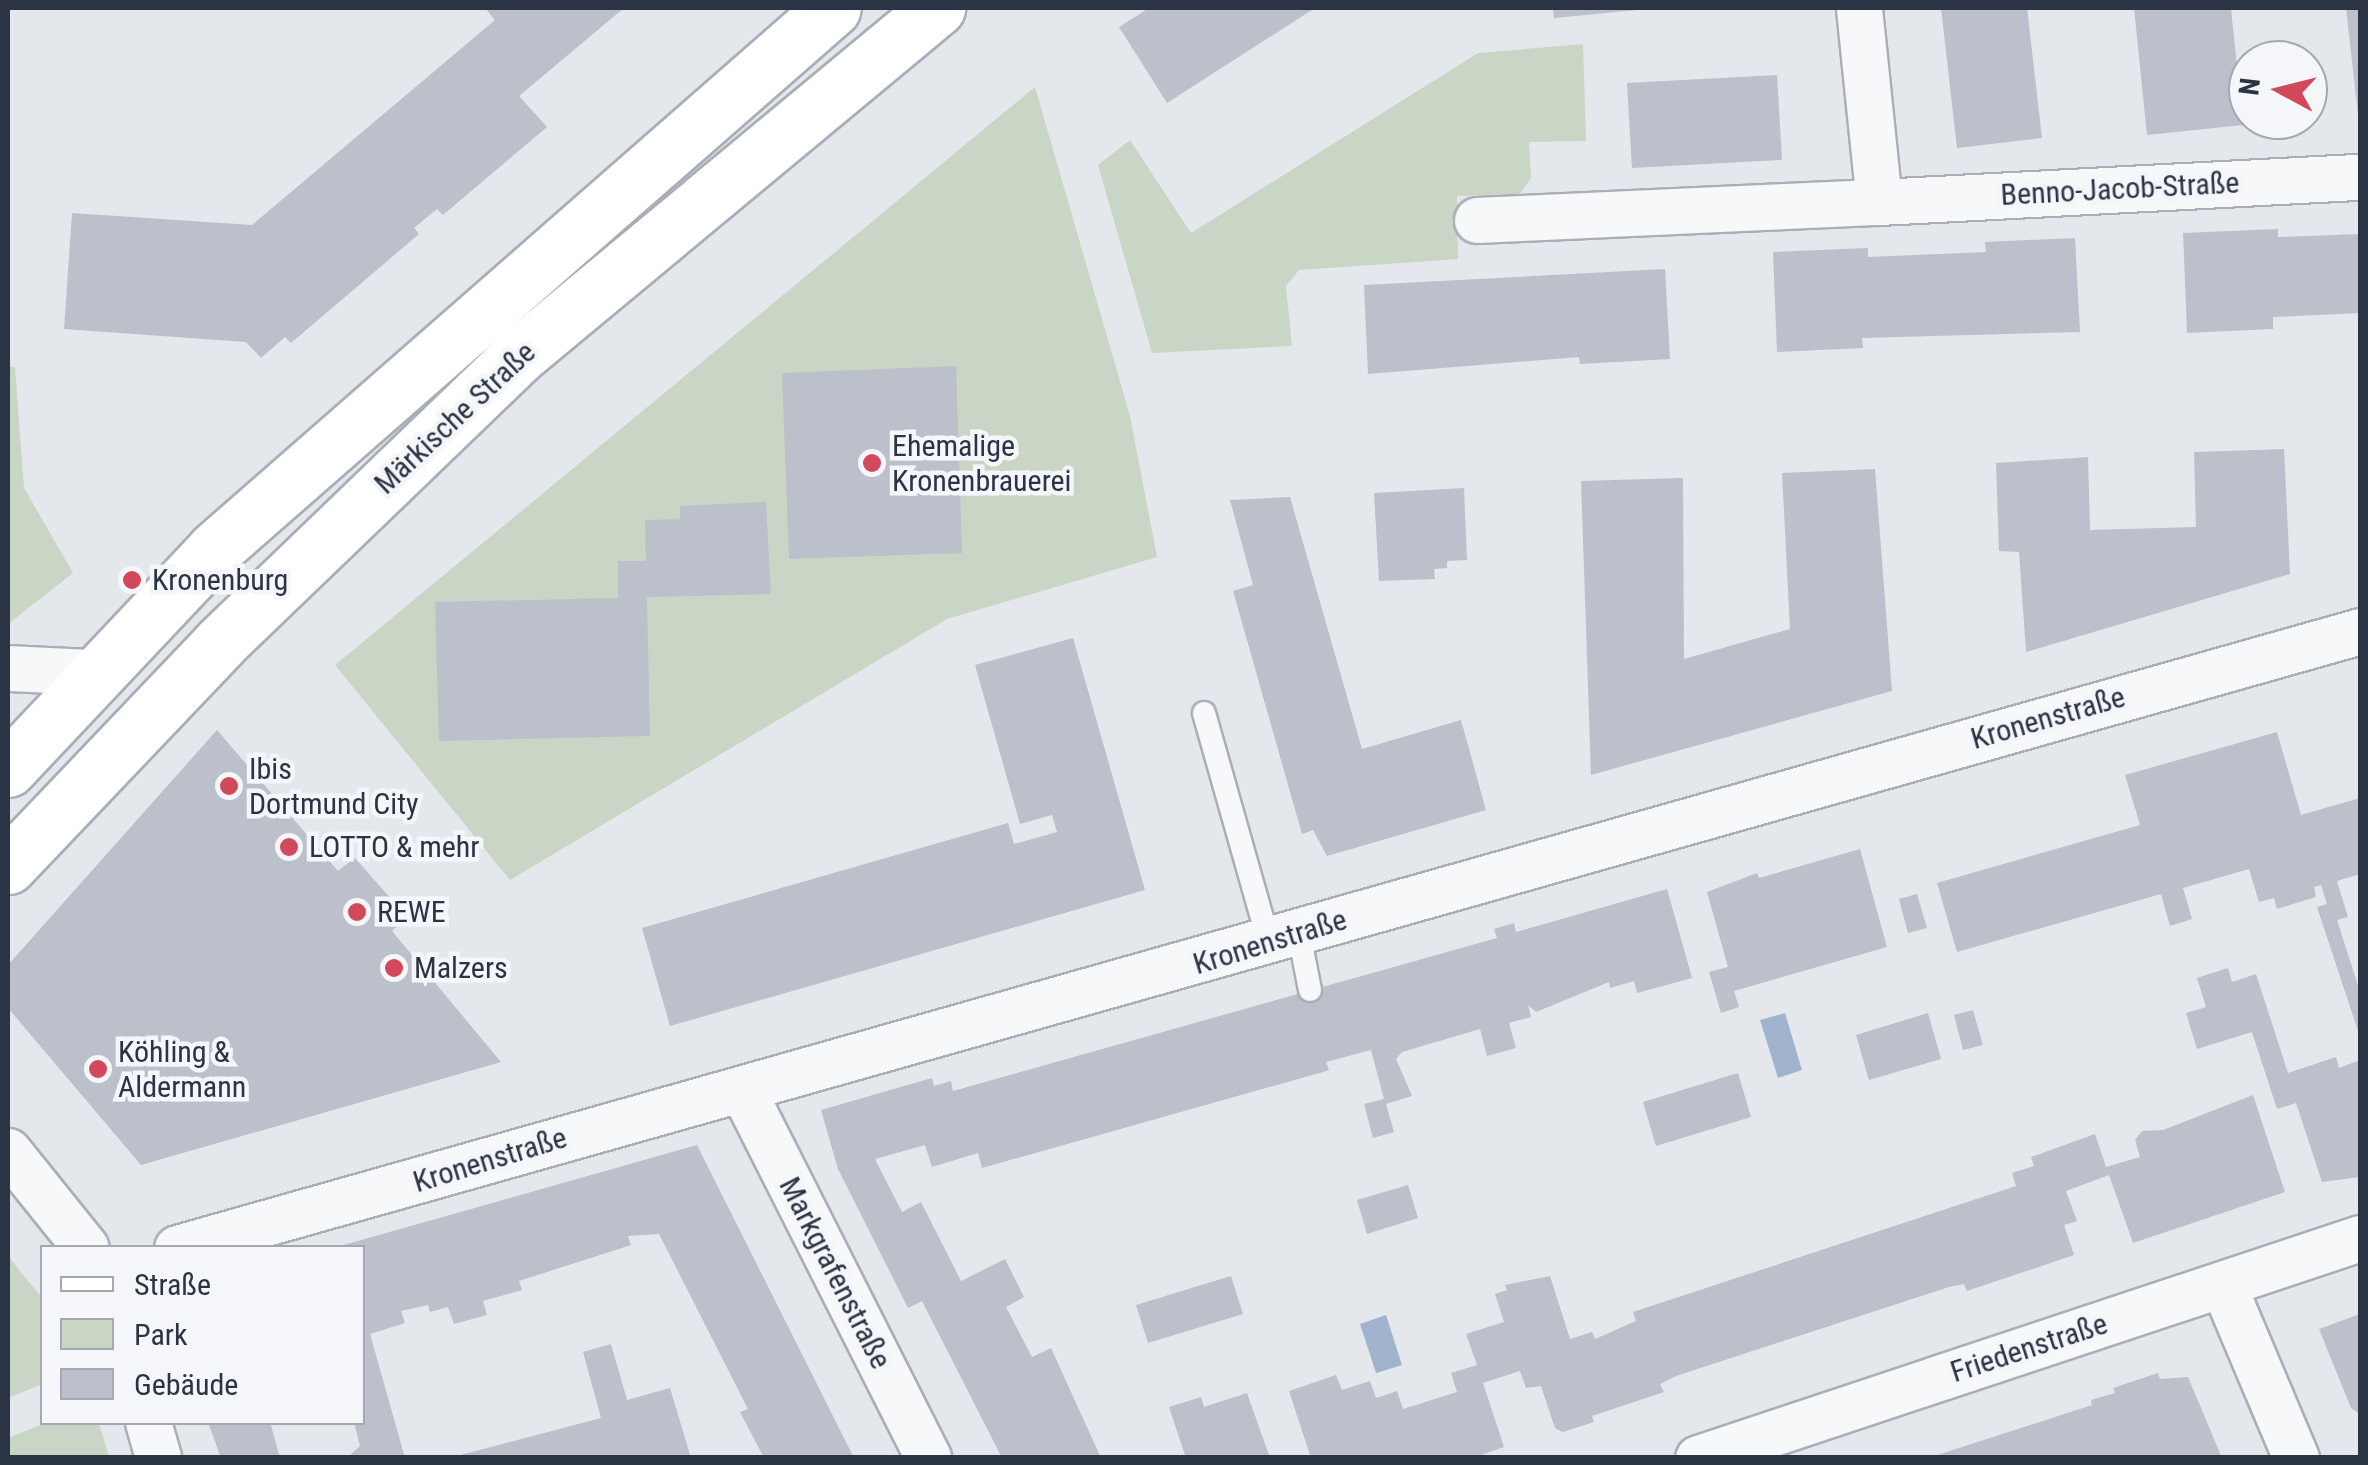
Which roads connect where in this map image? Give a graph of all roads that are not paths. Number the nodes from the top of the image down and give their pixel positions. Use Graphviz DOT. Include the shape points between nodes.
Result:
graph roads {
  1 [pos="833,8"];
  2 [pos="937,8"];
  3 [pos="1859,8"];
  4 [pos="2360,176"];
  5 [pos="1879,202"];
  6 [pos="1477,220"];
  7 [pos="2360,631"];
  8 [pos="8,668"];
  9 [pos="94,672"];
  10 [pos="1204,712"];
  11 [pos="8,769"];
  12 [pos="8,866"];
  13 [pos="1284,938"];
  14 [pos="1310,990"];
  15 [pos="742,1089"];
  16 [pos="8,1151"];
  17 [pos="2360,1238"];
  18 [pos="84,1245"];
  19 [pos="189,1245"];
  20 [pos="2224,1285"];
  21 [pos="149,1425"];
  22 [pos="158,1458"];
  23 [pos="928,1458"];
  24 [pos="1698,1458"];
  25 [pos="2296,1458"];
  1 -- 9 [label="main road, Märkische Straße" via="215,550"];
  2 -- 12 [label="main road, Märkische Straße" via="518,356 220,644"];
  3 -- 5 [label="street"];
  4 -- 5 [label="street, Benno-Jacob-Straße"];
  5 -- 6 [label="street, Benno-Jacob-Straße"];
  7 -- 13 [label="street, Kronenstraße"];
  8 -- 9 [label="street"];
  9 -- 11 [label="main road, Märkische Straße"];
  10 -- 13 [label="lane"];
  13 -- 14 [label="lane"];
  13 -- 15 [label="street, Kronenstraße"];
  15 -- 19 [label="street, Kronenstraße"];
  15 -- 23 [label="street, Markgrafenstraße"];
  16 -- 18 [label="street"];
  17 -- 20 [label="street, Friedenstraße"];
  20 -- 24 [label="street, Friedenstraße"];
  20 -- 25 [label="street"];
  21 -- 22 [label="street"];
}
